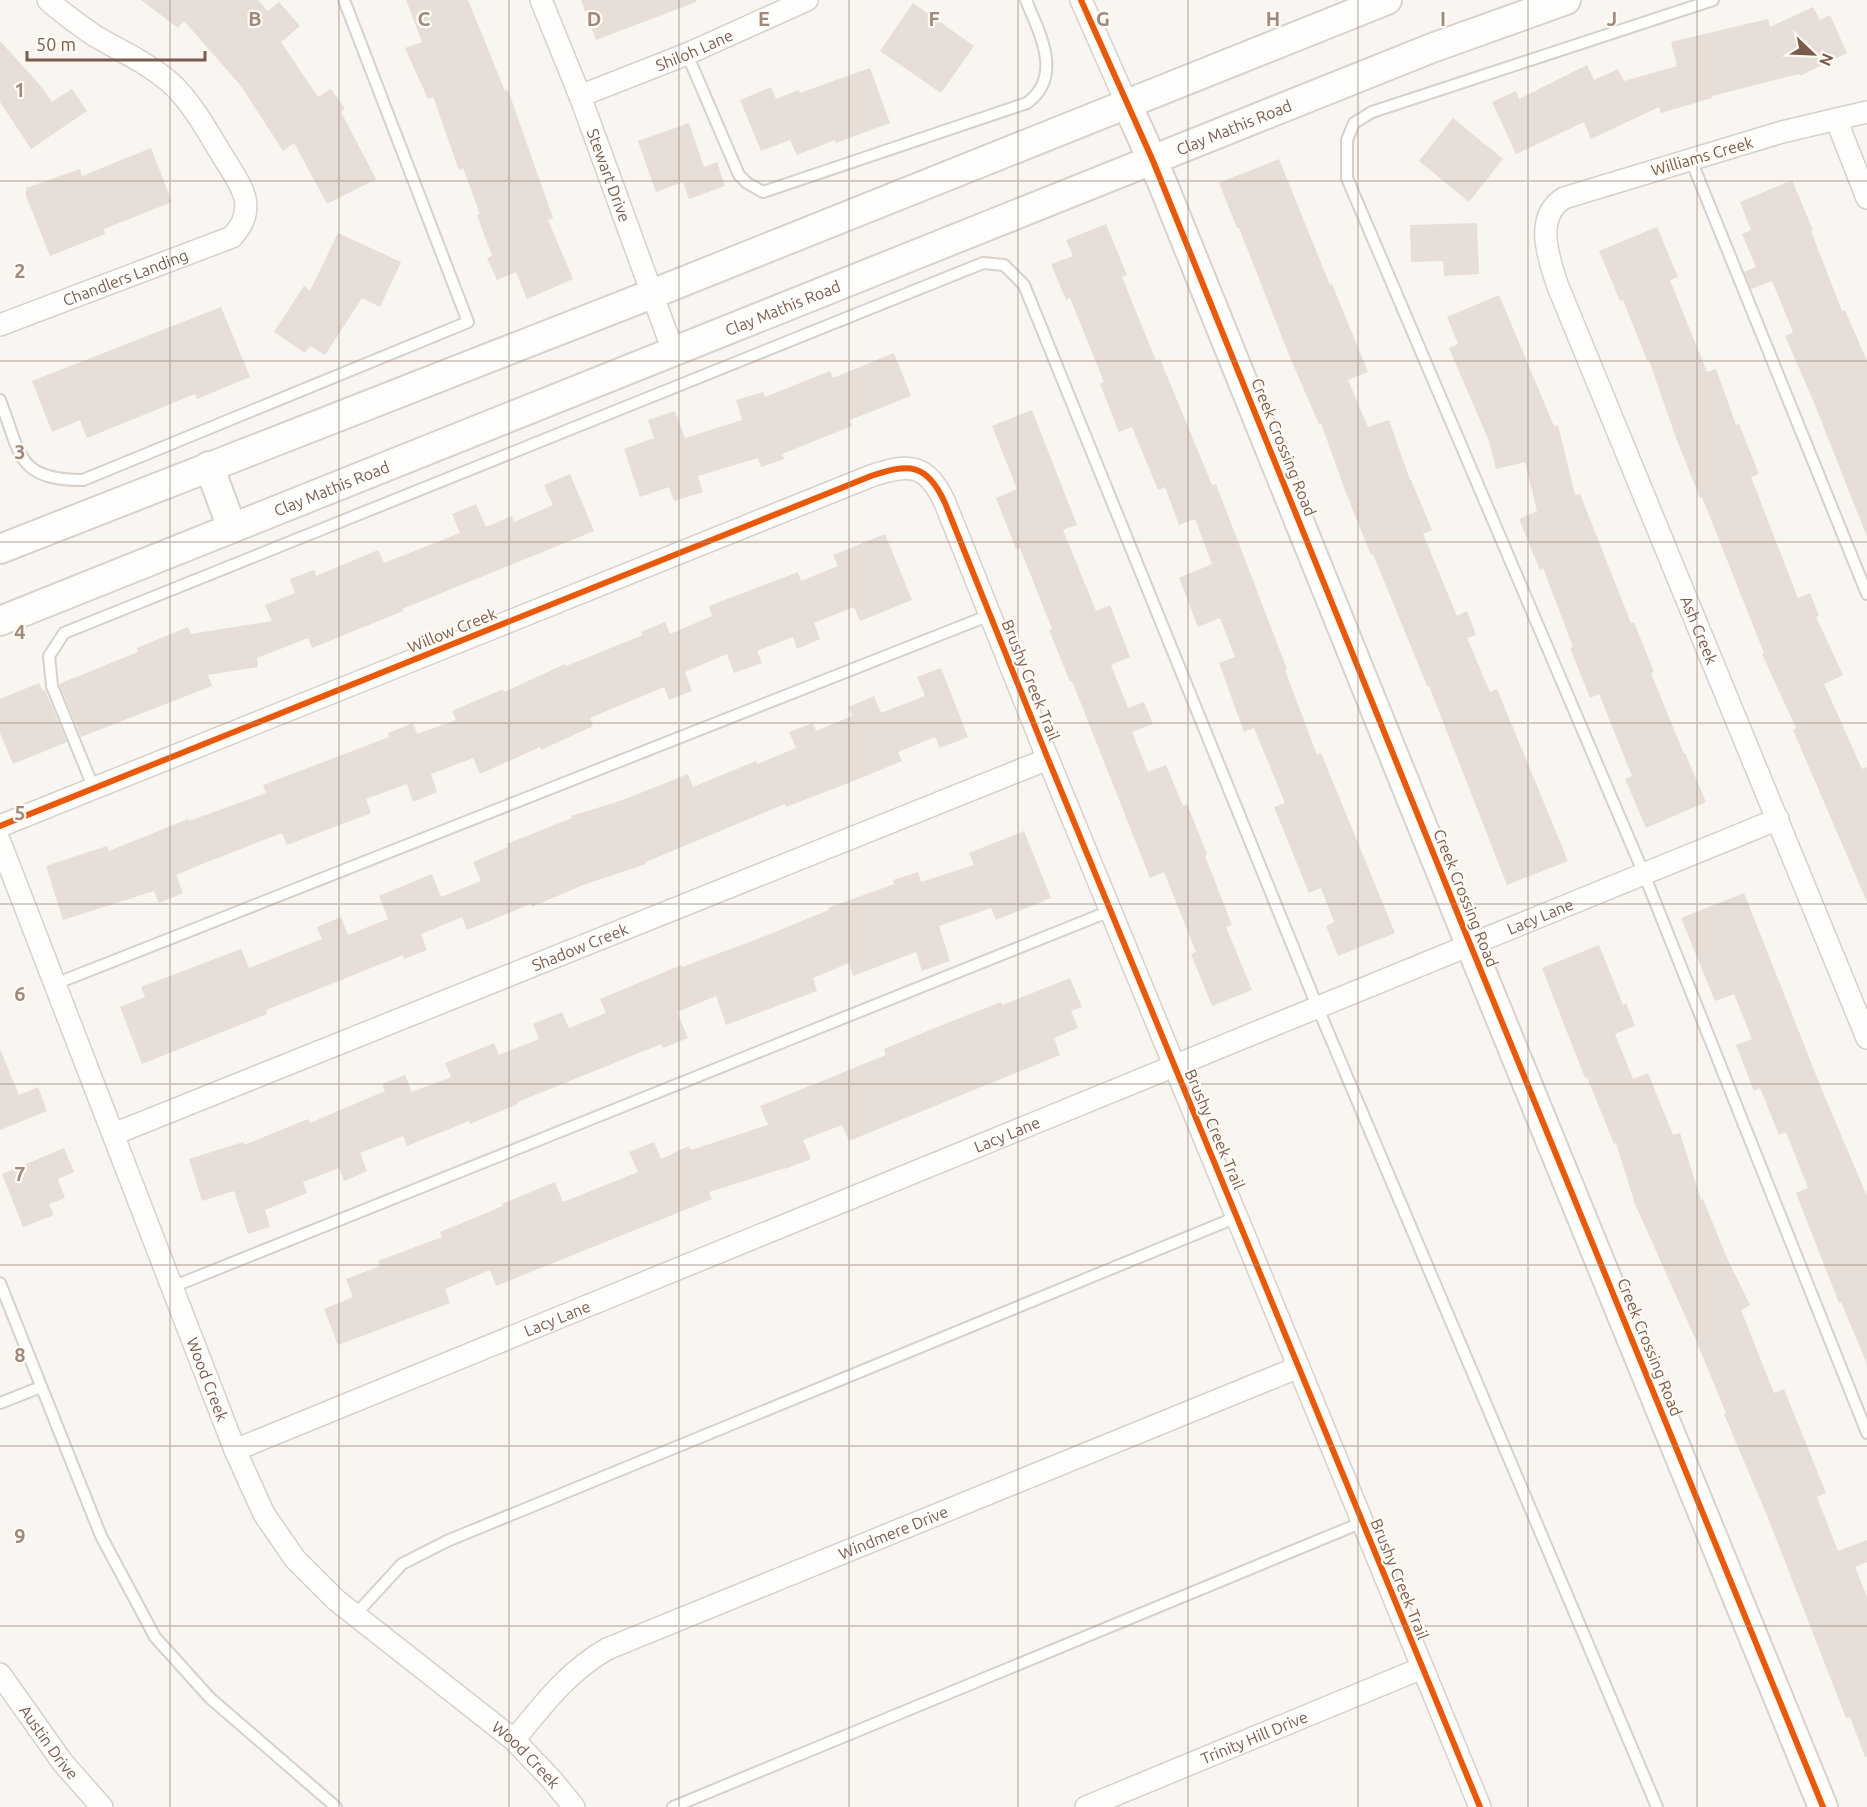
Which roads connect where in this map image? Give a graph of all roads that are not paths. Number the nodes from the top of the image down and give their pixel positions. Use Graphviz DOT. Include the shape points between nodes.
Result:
graph roads {
  1 [pos="48,0"];
  2 [pos="344,0"];
  3 [pos="540,0"];
  4 [pos="807,0"];
  5 [pos="1026,0"];
  6 [pos="1081,0"];
  7 [pos="1566,0"];
  8 [pos="1713,0"];
  9 [pos="1370,3"];
  10 [pos="687,54"];
  11 [pos="580,96"];
  12 [pos="1126,104"];
  13 [pos="1867,112"];
  14 [pos="1836,119"];
  15 [pos="1691,160"];
  16 [pos="1153,161"];
  17 [pos="1867,198"];
  18 [pos="1547,218"];
  19 [pos="652,294"];
  20 [pos="0,325"];
  21 [pos="673,351"];
  22 [pos="0,400"];
  23 [pos="209,466"];
  24 [pos="916,470"];
  25 [pos="232,528"];
  26 [pos="0,549"];
  27 [pos="1867,594"];
  28 [pos="990,615"];
  29 [pos="0,621"];
  30 [pos="1048,759"];
  31 [pos="94,789"];
  32 [pos="1778,819"];
  33 [pos="0,826"];
  34 [pos="0,842"];
  35 [pos="1644,874"];
  36 [pos="1110,911"];
  37 [pos="1470,944"];
  38 [pos="55,984"];
  39 [pos="1317,1006"];
  40 [pos="1867,1038"];
  41 [pos="1173,1065"];
  42 [pos="114,1134"];
  43 [pos="1237,1217"];
  44 [pos="0,1284"];
  45 [pos="172,1287"];
  46 [pos="1299,1367"];
  47 [pos="41,1387"];
  48 [pos="0,1403"];
  49 [pos="1867,1433"];
  50 [pos="235,1450"];
  51 [pos="1363,1522"];
  52 [pos="356,1615"];
  53 [pos="1422,1668"];
  54 [pos="0,1674"];
  55 [pos="514,1740"];
  56 [pos="102,1807"];
  57 [pos="336,1807"];
  58 [pos="574,1807"];
  59 [pos="673,1807"];
  60 [pos="1086,1807"];
  61 [pos="1480,1807"];
  62 [pos="1657,1807"];
  63 [pos="1823,1807"];
  1 -- 20 [label="street, Chandlers Landing" via="175,87 194,109 238,180 247,202 243,221 232,237"];
  2 -- 22 [label="lane" via="468,322 83,480 47,477 25,464"];
  3 -- 11 [label="street, Stewart Drive"];
  4 -- 10 [label="street, Shiloh Lane"];
  5 -- 10 [label="lane" via="1043,43 1047,66 1046,78 1032,99 763,192 740,175"];
  6 -- 12 [label="street, Creek Crossing Road"];
  7 -- 16 [label="main road, Clay Mathis Road" via="1432,48"];
  8 -- 35 [label="lane" via="1372,112 1354,123 1347,140 1347,178"];
  9 -- 12 [label="main road"];
  10 -- 11 [label="street, Shiloh Lane"];
  11 -- 19 [label="street, Stewart Drive"];
  12 -- 16 [label="main road, Creek Crossing Road"];
  12 -- 19 [label="main road"];
  13 -- 14 [label="street, Williams Creek"];
  14 -- 15 [label="street, Williams Creek"];
  14 -- 17 [label="street"];
  15 -- 18 [label="street, Williams Creek" via="1564,198"];
  15 -- 27 [label="lane"];
  16 -- 21 [label="main road, Clay Mathis Road"];
  16 -- 37 [label="main road, Creek Crossing Road"];
  18 -- 32 [label="street, Ash Creek" via="1548,256 1557,284"];
  19 -- 21 [label="street, Stewart Drive"];
  19 -- 23 [label="main road"];
  21 -- 25 [label="main road, Clay Mathis Road"];
  23 -- 25 [label="main road"];
  23 -- 26 [label="main road"];
  24 -- 28 [label="street, Brushy Creek Trail" via="931,477 938,488"];
  24 -- 31 [label="street, Willow Creek" via="891,469 871,476"];
  25 -- 29 [label="main road, Clay Mathis Road"];
  28 -- 30 [label="street, Brushy Creek Trail"];
  28 -- 38 [label="lane"];
  30 -- 36 [label="street, Brushy Creek Trail"];
  30 -- 42 [label="street, Shadow Creek"];
  31 -- 33 [label="street, Willow Creek"];
  31 -- 39 [label="lane" via="52,686 49,656 64,633 983,263 1004,265 1024,285"];
  32 -- 35 [label="street, Lacy Lane"];
  32 -- 40 [label="street, Ash Creek"];
  34 -- 38 [label="street, Wood Creek"];
  35 -- 37 [label="street, Lacy Lane"];
  35 -- 49 [label="lane"];
  36 -- 41 [label="street, Brushy Creek Trail"];
  36 -- 45 [label="lane"];
  37 -- 39 [label="street, Lacy Lane"];
  37 -- 63 [label="main road, Creek Crossing Road"];
  38 -- 42 [label="street, Wood Creek"];
  39 -- 41 [label="street, Lacy Lane"];
  39 -- 62 [label="lane"];
  41 -- 43 [label="street, Brushy Creek Trail"];
  41 -- 50 [label="street, Lacy Lane"];
  42 -- 45 [label="street, Wood Creek"];
  43 -- 46 [label="street, Brushy Creek Trail"];
  43 -- 52 [label="lane" via="447,1541 402,1564"];
  44 -- 47 [label="lane"];
  45 -- 50 [label="street, Wood Creek"];
  46 -- 51 [label="street, Brushy Creek Trail"];
  46 -- 55 [label="street, Windmere Drive" via="607,1649 568,1676"];
  47 -- 48 [label="lane"];
  47 -- 57 [label="lane" via="100,1536 155,1637 210,1698"];
  50 -- 52 [label="street, Wood Creek" via="277,1535 336,1600"];
  51 -- 53 [label="street, Brushy Creek Trail"];
  51 -- 59 [label="lane"];
  52 -- 55 [label="street, Wood Creek"];
  53 -- 60 [label="street, Trinity Hill Drive"];
  53 -- 61 [label="street, Brushy Creek Trail"];
  54 -- 56 [label="street, Austin Drive" via="63,1763"];
  55 -- 58 [label="street, Wood Creek"];
}
